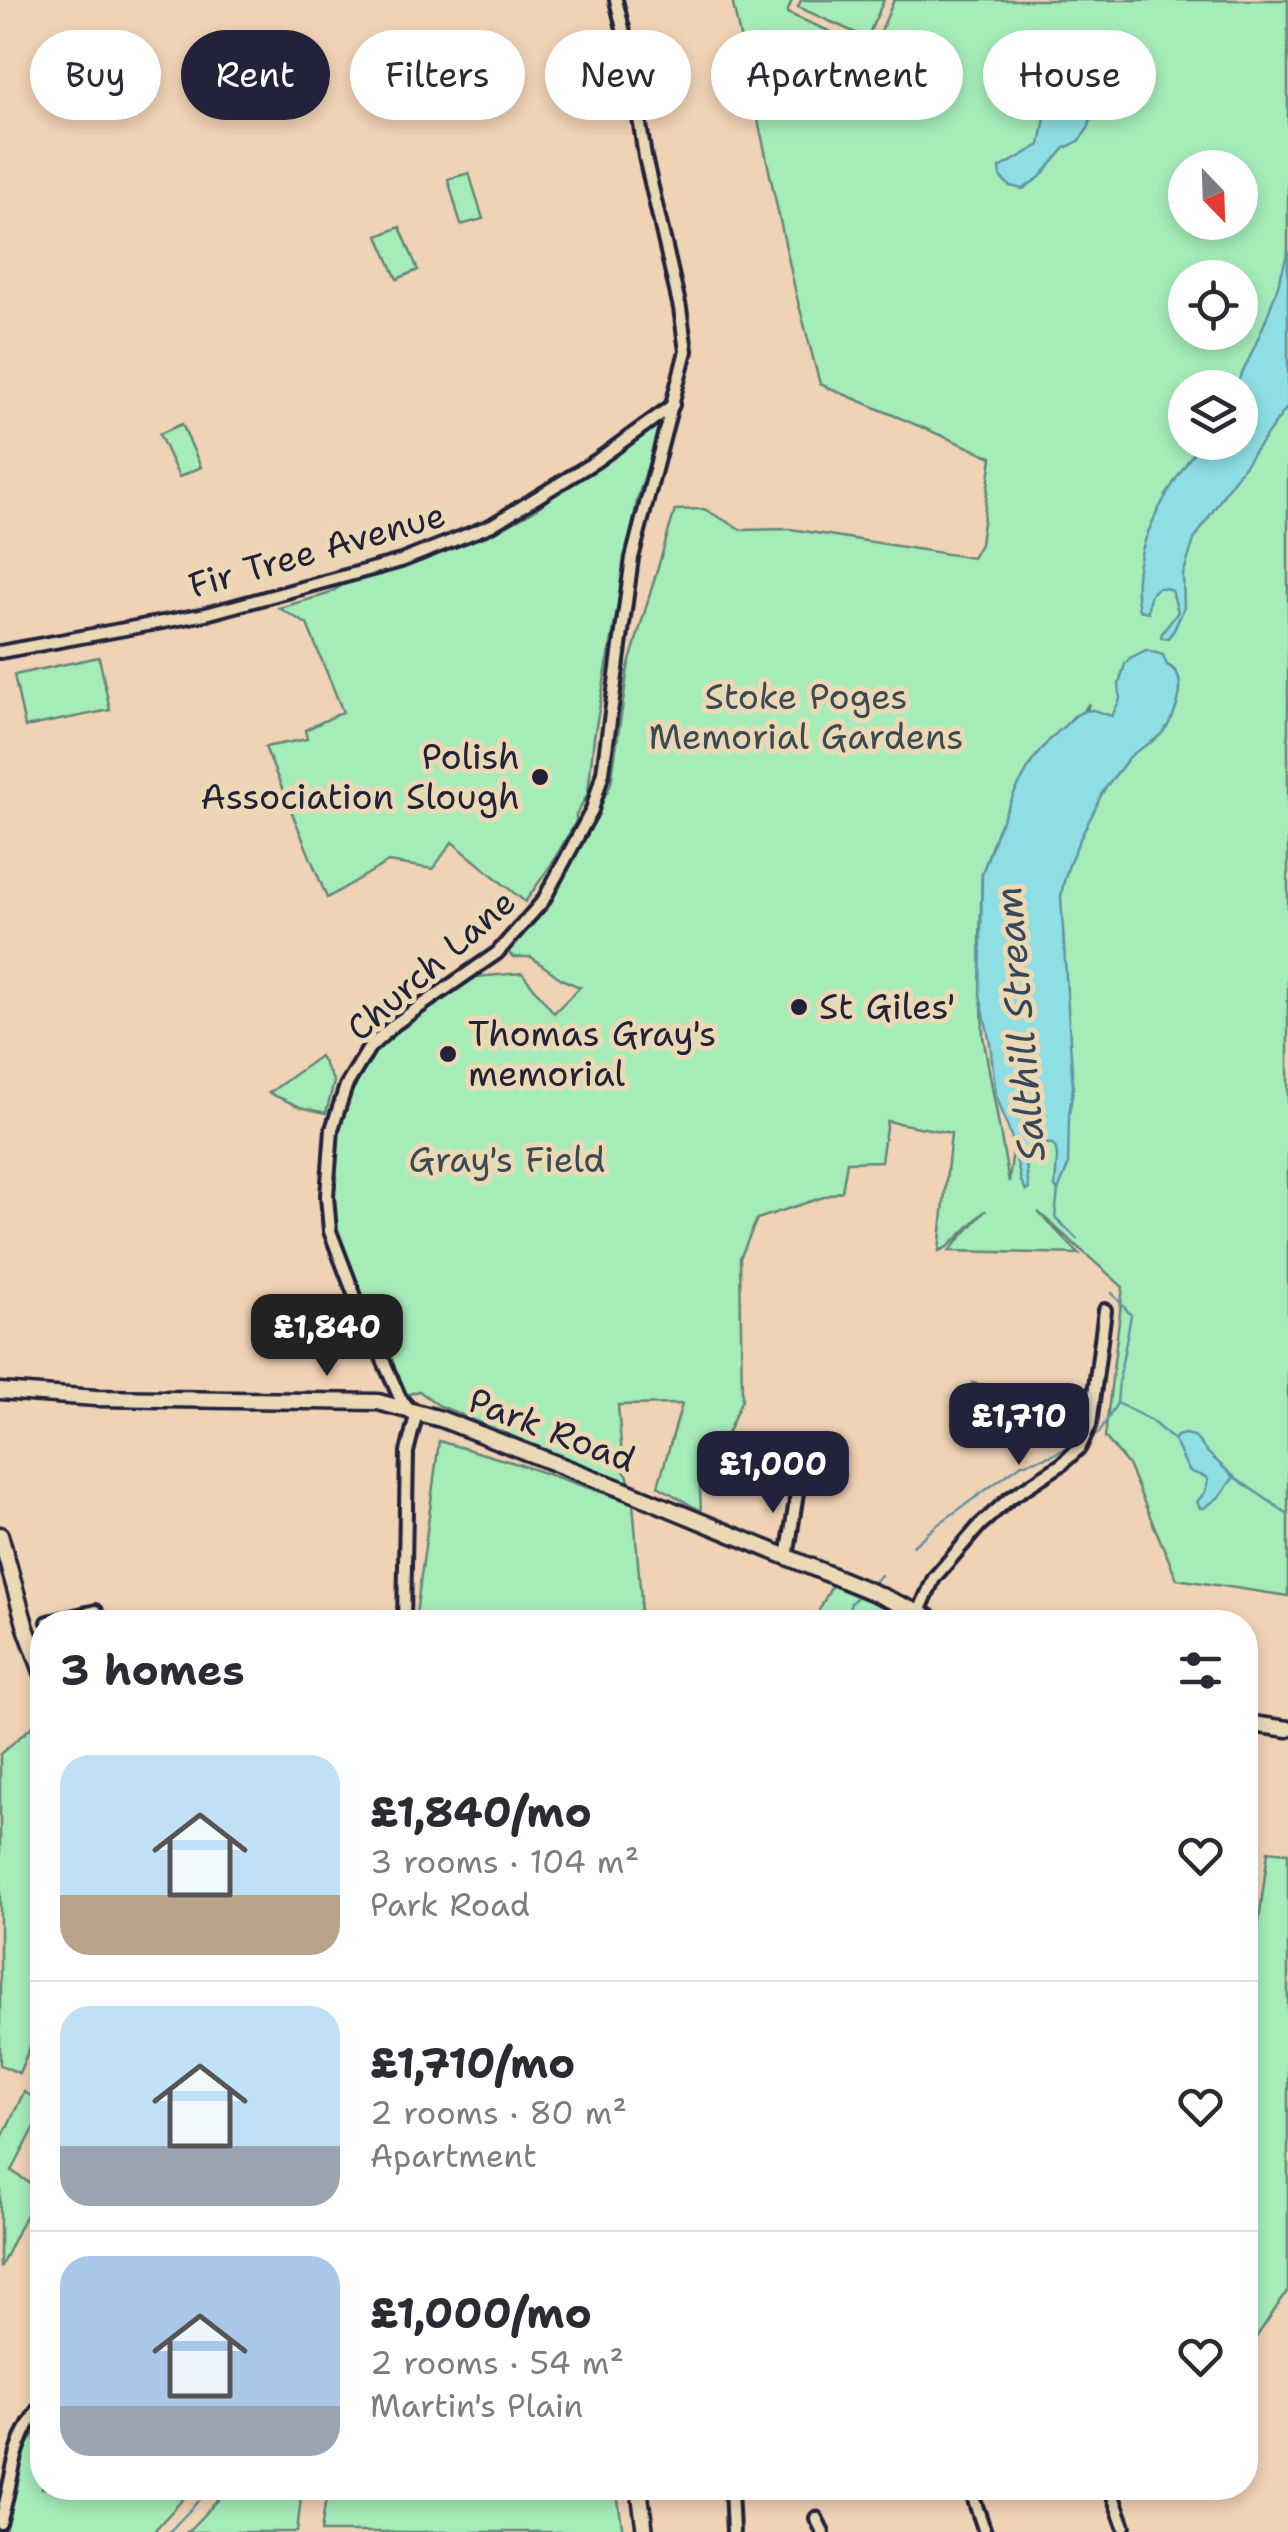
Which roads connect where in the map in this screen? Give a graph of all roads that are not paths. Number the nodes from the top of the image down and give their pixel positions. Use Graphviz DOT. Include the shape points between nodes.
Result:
graph roads {
  1 [pos="616,0"];
  2 [pos="674,404"];
  3 [pos="0,652"];
  4 [pos="1105,1310"];
  5 [pos="0,1391"];
  6 [pos="411,1410"];
  7 [pos="799,1480"];
  8 [pos="0,1535"];
  9 [pos="786,1558"];
  10 [pos="404,1610"];
  11 [pos="910,1610"];
  12 [pos="920,1610"];
  13 [pos="30,1627"];
  14 [pos="26,1628"];
  15 [pos="30,1639"];
  16 [pos="1258,1724"];
  17 [pos="1288,1729"];
  18 [pos="30,2419"];
  19 [pos="641,2500"];
  20 [pos="731,2500"];
  21 [pos="974,2500"];
  22 [pos="1114,2500"];
  23 [pos="816,2518"];
  24 [pos="0,2523"];
  25 [pos="1124,2526"];
  26 [pos="645,2532"];
  27 [pos="733,2532"];
  28 [pos="822,2532"];
  29 [pos="985,2532"];
  1 -- 2 [label="street, Church Lane" via="680,308 686,351"];
  2 -- 3 [label="street, Fir Tree Avenue" via="596,462 492,525 402,561 206,614"];
  2 -- 6 [label="street, Church Lane" via="632,558 592,810 543,901 521,927 369,1048 346,1086 332,1129 330,1231 400,1398"];
  4 -- 12 [label="street" via="1090,1425 1080,1447 980,1525 934,1578"];
  5 -- 6 [label="main road, Park Road" via="378,1402"];
  6 -- 9 [label="main road, Park Road"];
  6 -- 10 [label="street" via="416,1416 407,1452"];
  7 -- 9 [label="street"];
  8 -- 14 [label="main road"];
  9 -- 11 [label="main road, Park Road"];
  13 -- 14 [label="street"];
  14 -- 15 [label="main road"];
  16 -- 17 [label="main road"];
  18 -- 24 [label="street" via="15,2453"];
  19 -- 26 [label="main road"];
  20 -- 27 [label="street"];
  21 -- 29 [label="street"];
  22 -- 25 [label="street"];
  23 -- 28 [label="street"];
}
